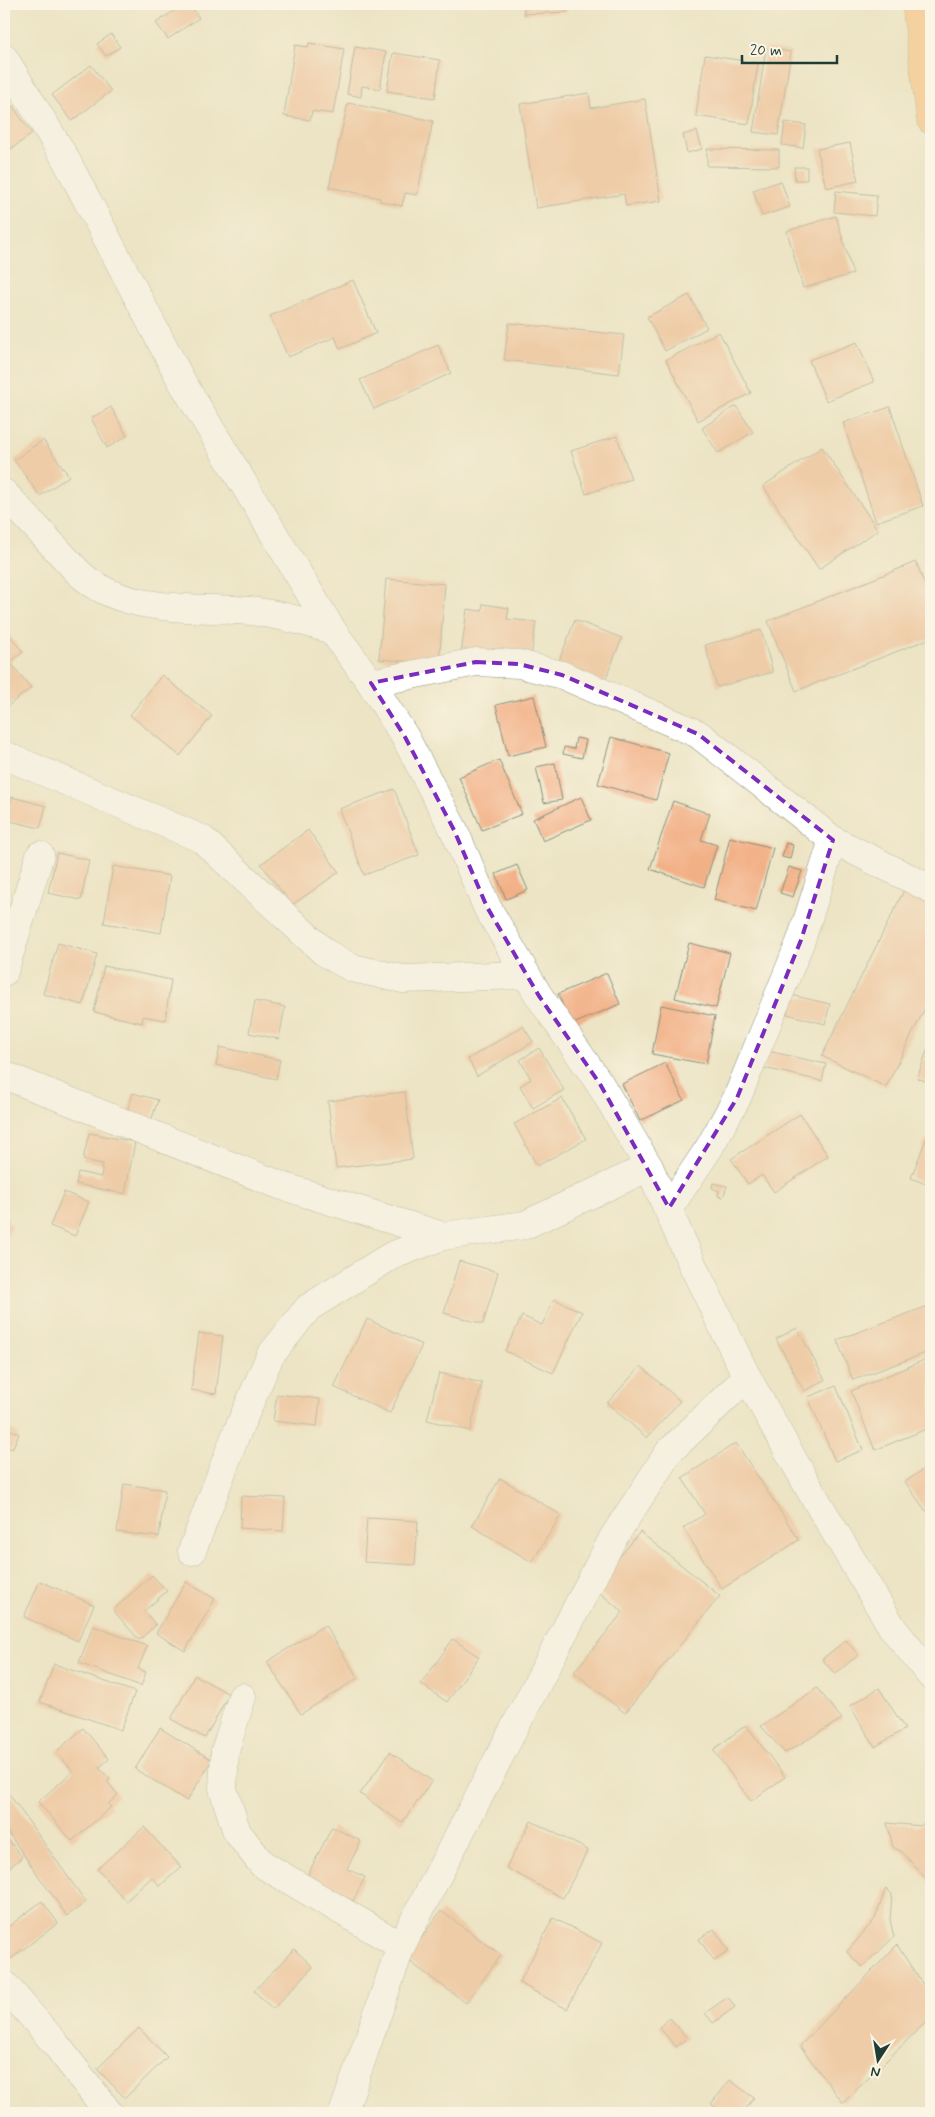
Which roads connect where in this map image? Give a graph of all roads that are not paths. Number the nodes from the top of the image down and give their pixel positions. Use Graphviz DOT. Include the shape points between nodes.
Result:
graph roads {
  1 [pos="922,21"];
  2 [pos="4,58"];
  3 [pos="931,120"];
  4 [pos="4,493"];
  5 [pos="332,630"];
  6 [pos="371,683"];
  7 [pos="4,755"];
  8 [pos="833,840"];
  9 [pos="40,855"];
  10 [pos="931,889"];
  11 [pos="4,972"];
  12 [pos="526,974"];
  13 [pos="4,1075"];
  14 [pos="649,1167"];
  15 [pos="669,1208"];
  16 [pos="443,1236"];
  17 [pos="747,1377"];
  18 [pos="192,1551"];
  19 [pos="931,1676"];
  20 [pos="242,1697"];
  21 [pos="401,1946"];
  22 [pos="4,1984"];
  23 [pos="109,2113"];
  24 [pos="343,2113"];
  1 -- 3 [label="main road"];
  2 -- 5 [label="street" via="64,156 181,380"];
  4 -- 5 [label="street" via="78,572 102,591 149,605 286,616"];
  5 -- 6 [label="street"];
  6 -- 8 [label="street" via="476,662 519,664 562,675 698,734"];
  6 -- 12 [label="street" via="405,737 454,830 487,907"];
  7 -- 12 [label="street" via="202,840 324,952 352,968 403,979"];
  8 -- 10 [label="street"];
  8 -- 15 [label="street" via="801,940 737,1098"];
  9 -- 11 [label="street"];
  12 -- 14 [label="street" via="600,1084"];
  13 -- 16 [label="street" via="282,1186"];
  14 -- 15 [label="street"];
  14 -- 16 [label="street" via="525,1225"];
  15 -- 17 [label="street" via="693,1266"];
  16 -- 18 [label="street" via="391,1256 308,1308 270,1356"];
  17 -- 19 [label="street" via="892,1627"];
  17 -- 21 [label="street" via="670,1452 613,1538"];
  20 -- 21 [label="street" via="225,1750 223,1789 237,1832 262,1864"];
  21 -- 24 [label="street"];
  22 -- 23 [label="street"];
}
